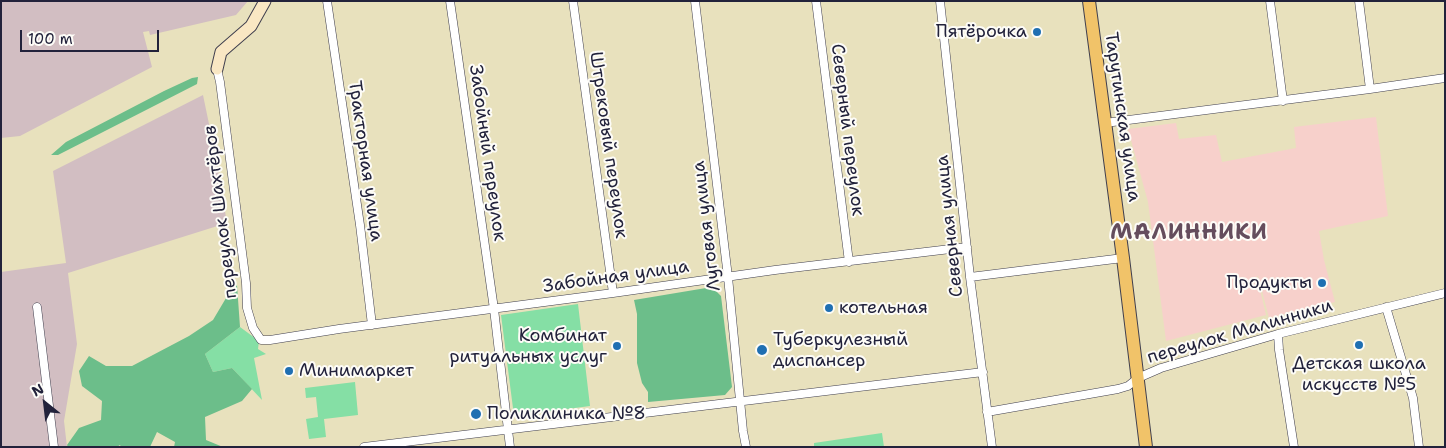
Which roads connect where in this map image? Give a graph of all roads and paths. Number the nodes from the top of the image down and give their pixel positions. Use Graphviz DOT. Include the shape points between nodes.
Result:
graph roads {
  1 [pos="264,1"];
  2 [pos="326,1"];
  3 [pos="450,1"];
  4 [pos="573,1"];
  5 [pos="695,1"];
  6 [pos="816,1"];
  7 [pos="940,1"];
  8 [pos="1088,1"];
  9 [pos="1270,1"];
  10 [pos="1359,1"];
  11 [pos="217,69"];
  12 [pos="1445,78"];
  13 [pos="1370,89"];
  14 [pos="1283,101"];
  15 [pos="1105,123"];
  16 [pos="967,247"];
  17 [pos="1123,258"];
  18 [pos="849,262"];
  19 [pos="728,277"];
  20 [pos="970,277"];
  21 [pos="613,293"];
  22 [pos="1445,293"];
  23 [pos="37,306"];
  24 [pos="1386,307"];
  25 [pos="494,308"];
  26 [pos="372,325"];
  27 [pos="1278,334"];
  28 [pos="270,340"];
  29 [pos="983,372"];
  30 [pos="1138,378"];
  31 [pos="740,401"];
  32 [pos="987,412"];
  33 [pos="508,429"];
  34 [pos="54,447"];
  35 [pos="364,447"];
  36 [pos="510,447"];
  37 [pos="746,447"];
  38 [pos="992,447"];
  39 [pos="1146,447"];
  40 [pos="1294,447"];
  41 [pos="1419,447"];
  1 -- 11 [label="street" via="251,26 221,52"];
  2 -- 26 [label="street, Тракторная улица"];
  3 -- 25 [label="street, Забойный переулок"];
  4 -- 21 [label="street, Штрековый переулок"];
  5 -- 19 [label="street, Луговая улица"];
  6 -- 18 [label="street, Северный переулок"];
  7 -- 16 [label="street, Северная улица"];
  8 -- 15 [label="main road, Тарутинская улица"];
  9 -- 14 [label="street"];
  10 -- 13 [label="street"];
  11 -- 28 [label="street, переулок Шахтёров" via="247,308 253,328 261,340"];
  12 -- 13 [label="street"];
  13 -- 14 [label="street"];
  14 -- 15 [label="street"];
  15 -- 17 [label="main road, Тарутинская улица"];
  16 -- 18 [label="street, Забойная улица"];
  16 -- 20 [label="street, Северная улица"];
  17 -- 20 [label="street"];
  17 -- 30 [label="main road, Тарутинская улица"];
  18 -- 19 [label="street, Забойная улица"];
  19 -- 21 [label="street, Забойная улица"];
  19 -- 31 [label="street, Луговая улица"];
  20 -- 29 [label="street, Северная улица"];
  21 -- 25 [label="street, Забойная улица"];
  22 -- 24 [label="street, переулок Малинники"];
  23 -- 34 [label="street"];
  24 -- 27 [label="street, переулок Малинники"];
  24 -- 41 [label="street" via="1413,398"];
  25 -- 26 [label="street, Забойная улица"];
  25 -- 33 [label="street, Забойный переулок"];
  26 -- 28 [label="street, Забойная улица"];
  27 -- 30 [label="street, переулок Малинники"];
  27 -- 40 [label="street"];
  29 -- 31 [label="street"];
  29 -- 32 [label="street, Северная улица"];
  30 -- 32 [label="street, переулок Малинники" via="1118,390"];
  30 -- 39 [label="main road, Тарутинская улица"];
  31 -- 33 [label="street"];
  31 -- 37 [label="street, Луговая улица"];
  32 -- 38 [label="street, Северная улица"];
  33 -- 35 [label="street"];
  33 -- 36 [label="street, Забойный переулок"];
}
